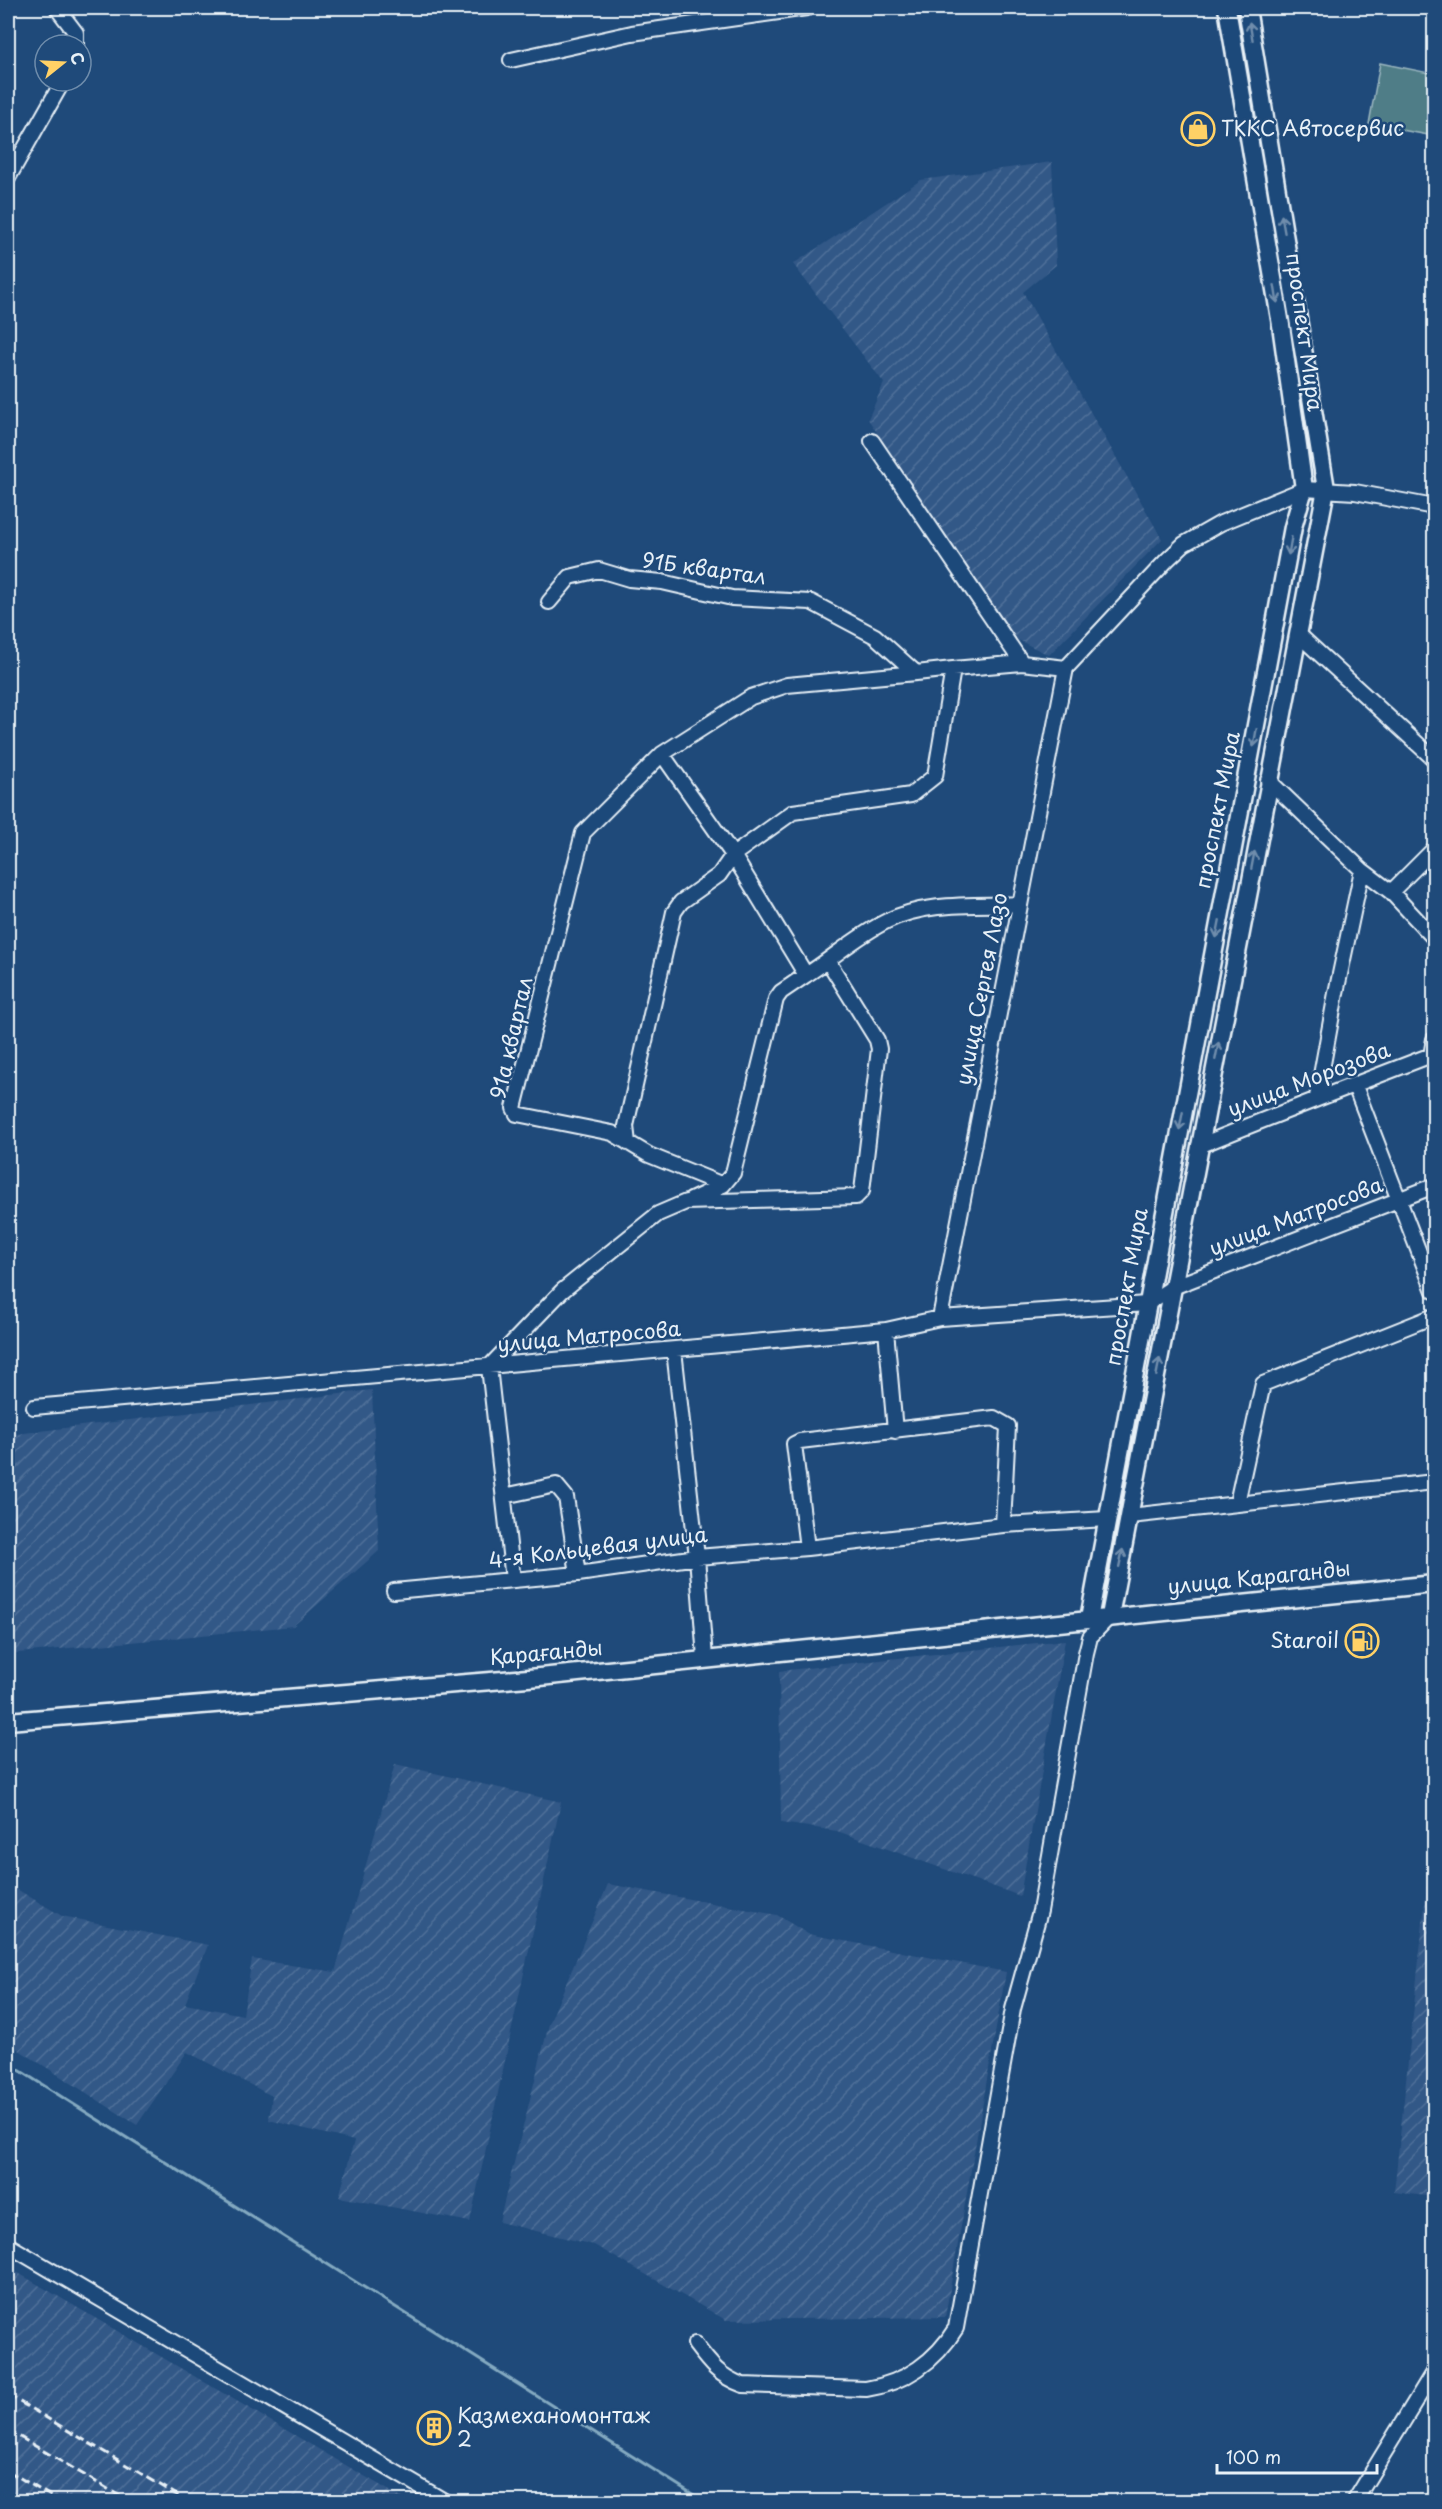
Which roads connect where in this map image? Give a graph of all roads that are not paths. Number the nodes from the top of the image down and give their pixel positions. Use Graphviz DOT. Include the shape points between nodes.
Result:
graph roads {
  1 [pos="57,8"];
  2 [pos="807,8"];
  3 [pos="1227,8"];
  4 [pos="1247,8"];
  5 [pos="76,33"];
  6 [pos="511,60"];
  7 [pos="56,93"];
  8 [pos="8,178"];
  9 [pos="872,441"];
  10 [pos="1304,489"];
  11 [pos="1326,489"];
  12 [pos="1434,507"];
  13 [pos="549,602"];
  14 [pos="1298,634"];
  15 [pos="1022,663"];
  16 [pos="1066,668"];
  17 [pos="953,669"];
  18 [pos="916,673"];
  19 [pos="662,754"];
  20 [pos="1434,759"];
  21 [pos="1268,780"];
  22 [pos="1434,849"];
  23 [pos="733,855"];
  24 [pos="1362,870"];
  25 [pos="1391,892"];
  26 [pos="1020,904"];
  27 [pos="1434,938"];
  28 [pos="828,961"];
  29 [pos="806,975"];
  30 [pos="1434,1038"];
  31 [pos="1433,1055"];
  32 [pos="1355,1086"];
  33 [pos="1317,1097"];
  34 [pos="628,1143"];
  35 [pos="1199,1146"];
  36 [pos="723,1185"];
  37 [pos="1434,1186"];
  38 [pos="1399,1199"];
  39 [pos="686,1202"];
  40 [pos="1173,1287"];
  41 [pos="1434,1291"];
  42 [pos="1147,1304"];
  43 [pos="1434,1316"];
  44 [pos="940,1318"];
  45 [pos="886,1329"];
  46 [pos="674,1350"];
  47 [pos="489,1367"];
  48 [pos="34,1407"];
  49 [pos="895,1431"];
  50 [pos="1434,1482"];
  51 [pos="504,1496"];
  52 [pos="1237,1503"];
  53 [pos="1130,1515"];
  54 [pos="1107,1519"];
  55 [pos="1003,1525"];
  56 [pos="807,1548"];
  57 [pos="697,1557"];
  58 [pos="579,1574"];
  59 [pos="513,1580"];
  60 [pos="1434,1584"];
  61 [pos="394,1591"];
  62 [pos="1110,1616"];
  63 [pos="1089,1618"];
  64 [pos="1090,1637"];
  65 [pos="705,1658"];
  66 [pos="8,1721"];
  67 [pos="8,2245"];
  68 [pos="695,2344"];
  69 [pos="1434,2370"];
  70 [pos="446,2502"];
  71 [pos="1354,2502"];
  1 -- 5 [label="street"];
  2 -- 6 [label="street" via="632,33"];
  3 -- 10 [label="main road, проспект Мира, one-way" via="1281,325"];
  11 -- 4 [label="main road, проспект Мира, one-way"];
  7 -- 8 [label="street"];
  9 -- 15 [label="street"];
  10 -- 11 [label="street"];
  10 -- 16 [label="street" via="1221,523 1184,544"];
  10 -- 42 [label="main road, проспект Мира, one-way" via="1293,527"];
  11 -- 12 [label="street"];
  11 -- 14 [label="main road, проспект Мира"];
  13 -- 18 [label="street, 91Б квартал" via="570,577 599,570 732,598 811,602 875,636"];
  14 -- 20 [label="street"];
  14 -- 21 [label="main road, проспект Мира"];
  15 -- 16 [label="street"];
  15 -- 17 [label="street"];
  16 -- 26 [label="street, улица Сергея Лазо"];
  17 -- 18 [label="street"];
  17 -- 23 [label="street" via="935,776 911,795 793,812"];
  18 -- 19 [label="street" via="787,685 751,697"];
  19 -- 23 [label="street"];
  19 -- 34 [label="street, 91а квартал" via="584,834 514,1108 517,1114 612,1133"];
  21 -- 24 [label="street"];
  35 -- 21 [label="main road, проспект Мира, one-way"];
  22 -- 25 [label="street"];
  23 -- 29 [label="street"];
  23 -- 34 [label="street" via="718,875 681,902 674,912 626,1126"];
  24 -- 25 [label="street"];
  24 -- 33 [label="street"];
  25 -- 27 [label="street"];
  26 -- 28 [label="street" via="908,912 880,924"];
  26 -- 44 [label="street, улица Сергея Лазо"];
  28 -- 29 [label="street"];
  28 -- 39 [label="street" via="879,1049 862,1191 856,1197"];
  29 -- 36 [label="street" via="776,999 733,1173"];
  30 -- 31 [label="street"];
  31 -- 32 [label="street, улица Морозова"];
  32 -- 33 [label="street, улица Морозова"];
  32 -- 38 [label="street"];
  33 -- 35 [label="street, улица Морозова"];
  34 -- 36 [label="street"];
  35 -- 40 [label="main road, проспект Мира"];
  36 -- 39 [label="street"];
  37 -- 38 [label="street, улица Матросова"];
  38 -- 40 [label="street, улица Матросова"];
  38 -- 41 [label="street"];
  39 -- 47 [label="street" via="658,1214 614,1247 562,1291"];
  40 -- 42 [label="street, улица Матросова"];
  53 -- 40 [label="main road, проспект Мира, one-way"];
  42 -- 44 [label="street, улица Матросова"];
  42 -- 54 [label="main road, проспект Мира"];
  43 -- 52 [label="street" via="1263,1384"];
  44 -- 45 [label="street, улица Матросова"];
  45 -- 46 [label="street, улица Матросова"];
  45 -- 49 [label="street"];
  46 -- 47 [label="street, улица Матросова"];
  46 -- 57 [label="street"];
  47 -- 48 [label="street, улица Матросова"];
  47 -- 51 [label="street"];
  49 -- 55 [label="street" via="994,1418 1008,1426"];
  49 -- 56 [label="street" via="794,1444"];
  50 -- 52 [label="street"];
  51 -- 58 [label="street" via="556,1485 562,1490"];
  51 -- 59 [label="street"];
  52 -- 53 [label="street"];
  62 -- 53 [label="main road, проспект Мира, one-way"];
  54 -- 55 [label="street, 4-я Кольцевая улица"];
  54 -- 63 [label="main road, проспект Мира"];
  55 -- 56 [label="street, 4-я Кольцевая улица"];
  56 -- 57 [label="street, 4-я Кольцевая улица"];
  57 -- 58 [label="street, 4-я Кольцевая улица"];
  57 -- 65 [label="street"];
  58 -- 59 [label="street, 4-я Кольцевая улица"];
  59 -- 61 [label="street, 4-я Кольцевая улица"];
  60 -- 62 [label="main road, улица Караганды"];
  62 -- 63 [label="main road, улица Караганды"];
  62 -- 64 [label="street"];
  63 -- 64 [label="street"];
  63 -- 65 [label="main road, Қарағанды"];
  64 -- 68 [label="street" via="1040,1911 1013,2009 956,2328 923,2366 908,2376 866,2389 743,2385 714,2370"];
  65 -- 66 [label="main road, Қарағанды" via="540,1677"];
  67 -- 70 [label="street"];
  69 -- 71 [label="street"];
}
